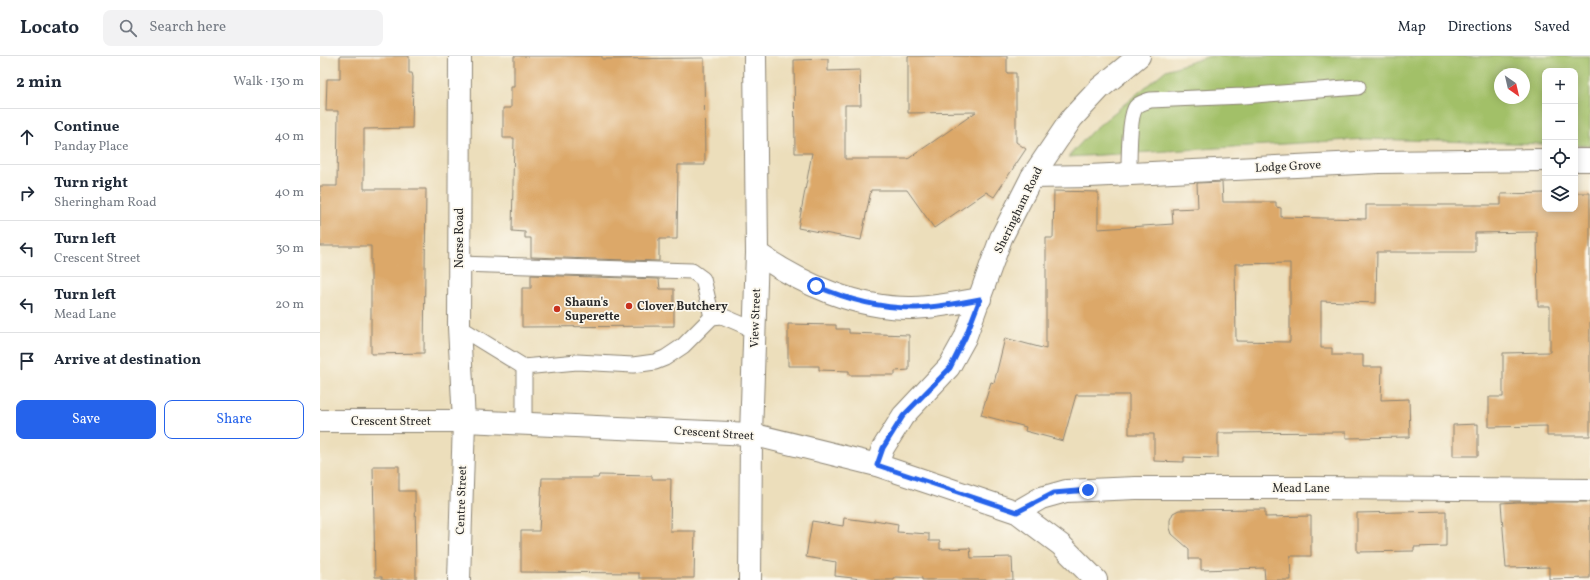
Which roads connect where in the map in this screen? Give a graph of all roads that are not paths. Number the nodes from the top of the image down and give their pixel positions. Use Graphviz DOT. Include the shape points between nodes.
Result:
graph roads {
  1 [pos="460,56"];
  2 [pos="755,56"];
  3 [pos="1139,56"];
  4 [pos="1358,87"];
  5 [pos="1542,160"];
  6 [pos="1578,160"];
  7 [pos="1590,160"];
  8 [pos="1129,173"];
  9 [pos="1032,177"];
  10 [pos="757,253"];
  11 [pos="459,264"];
  12 [pos="980,299"];
  13 [pos="712,317"];
  14 [pos="459,327"];
  15 [pos="755,330"];
  16 [pos="524,368"];
  17 [pos="320,421"];
  18 [pos="464,421"];
  19 [pos="524,424"];
  20 [pos="751,434"];
  21 [pos="877,465"];
  22 [pos="1590,490"];
  23 [pos="1017,512"];
  24 [pos="459,580"];
  25 [pos="750,580"];
  26 [pos="1096,580"];
  1 -- 11 [label="street, Norse Road"];
  2 -- 10 [label="street, View Street"];
  3 -- 9 [label="street, Sheringham Road" via="1100,88 1072,118"];
  4 -- 8 [label="lane" via="1150,100 1141,103 1133,112 1128,154"];
  5 -- 8 [label="street, Lodge Grove" via="1379,162"];
  6 -- 7 [label="street"];
  8 -- 9 [label="street, Lodge Grove"];
  9 -- 12 [label="street, Sheringham Road" via="1001,238"];
  10 -- 12 [label="street" via="782,271 852,299 912,308"];
  10 -- 15 [label="street, View Street"];
  11 -- 13 [label="lane" via="692,271 703,278"];
  11 -- 14 [label="street, Norse Road"];
  12 -- 21 [label="street, Sheringham Road" via="950,368 903,416 883,448"];
  13 -- 15 [label="lane" via="722,316"];
  13 -- 16 [label="lane" via="683,346 655,362 633,365 577,362"];
  14 -- 16 [label="lane"];
  14 -- 18 [label="street, Norse Road"];
  15 -- 20 [label="street, View Street"];
  16 -- 19 [label="lane"];
  17 -- 18 [label="street, Crescent Street"];
  18 -- 19 [label="street, Crescent Street"];
  18 -- 24 [label="street, Centre Street"];
  19 -- 20 [label="street, Crescent Street"];
  20 -- 21 [label="street, Crescent Street"];
  20 -- 25 [label="street, View Street"];
  21 -- 23 [label="street, Crescent Street"];
  22 -- 23 [label="street, Mead Lane" via="1136,488 1066,491 1041,498"];
  23 -- 26 [label="street, Crescent Street" via="1061,545"];
}
